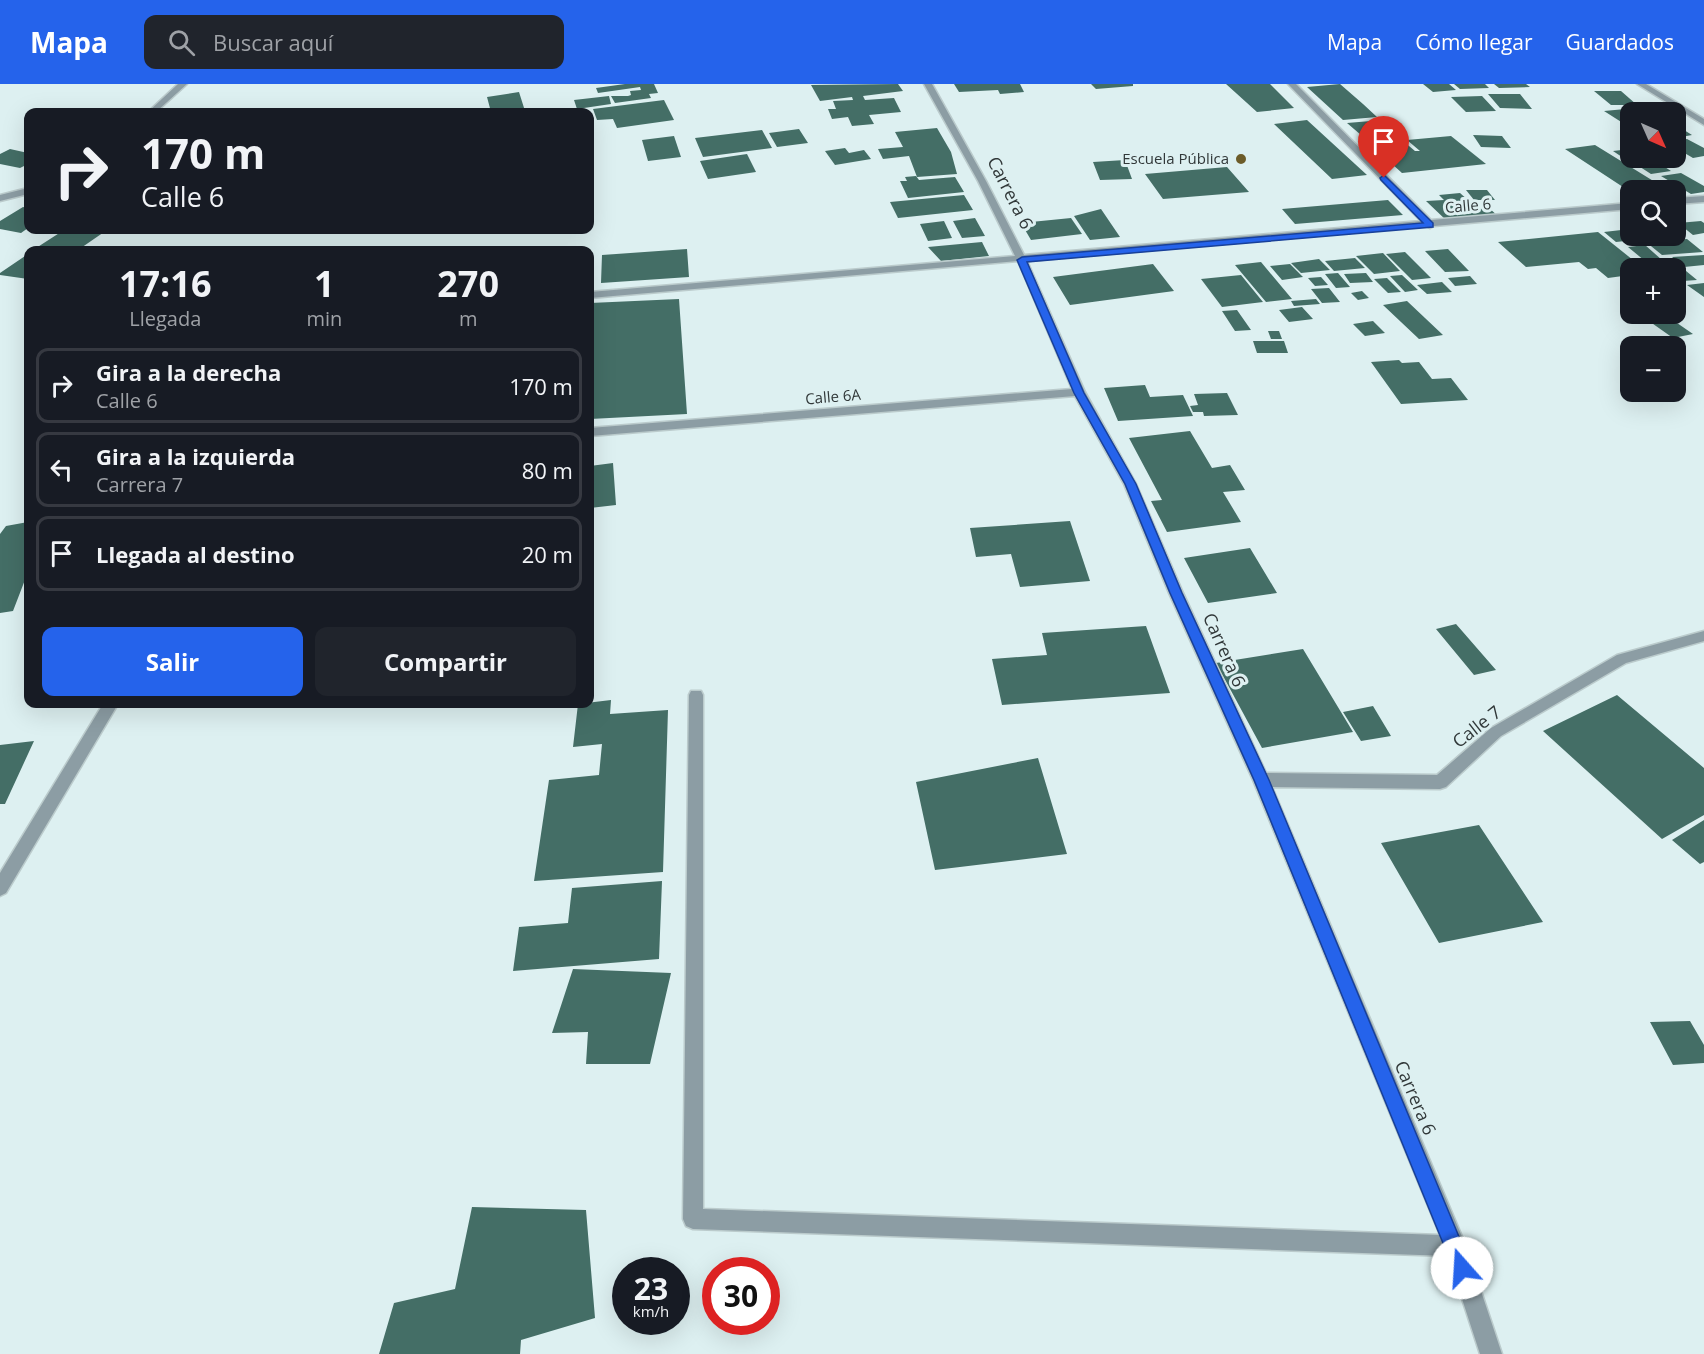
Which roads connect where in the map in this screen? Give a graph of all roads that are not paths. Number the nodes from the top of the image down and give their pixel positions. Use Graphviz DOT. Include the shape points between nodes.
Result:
graph roads {
  1 [pos="183,84"];
  2 [pos="928,84"];
  3 [pos="1292,84"];
  4 [pos="1641,84"];
  5 [pos="156,108"];
  6 [pos="1704,123"];
  7 [pos="24,192"];
  8 [pos="0,198"];
  9 [pos="1704,199"];
  10 [pos="1686,200"];
  11 [pos="1620,207"];
  12 [pos="1430,225"];
  13 [pos="1022,260"];
  14 [pos="594,295"];
  15 [pos="1079,393"];
  16 [pos="594,432"];
  17 [pos="1704,636"];
  18 [pos="696,696"];
  19 [pos="109,708"];
  20 [pos="1262,780"];
  21 [pos="0,888"];
  22 [pos="1455,1246"];
  23 [pos="1491,1354"];
  1 -- 5 [label="street"];
  2 -- 13 [label="street, Carrera 6"];
  3 -- 12 [label="street"];
  4 -- 6 [label="street"];
  7 -- 8 [label="street"];
  9 -- 10 [label="street"];
  11 -- 12 [label="street, Calle 6"];
  12 -- 13 [label="street, Calle 6"];
  13 -- 14 [label="street, Calle 6"];
  13 -- 15 [label="street, Carrera 6"];
  15 -- 16 [label="street, Calle 6A"];
  15 -- 20 [label="street, Carrera 6" via="1130,484"];
  17 -- 20 [label="street, Calle 7" via="1622,659 1496,732 1440,782"];
  18 -- 22 [label="street" via="693,1219"];
  19 -- 21 [label="street"];
  20 -- 22 [label="street, Carrera 6"];
  22 -- 23 [label="street, Carrera 6"];
}
